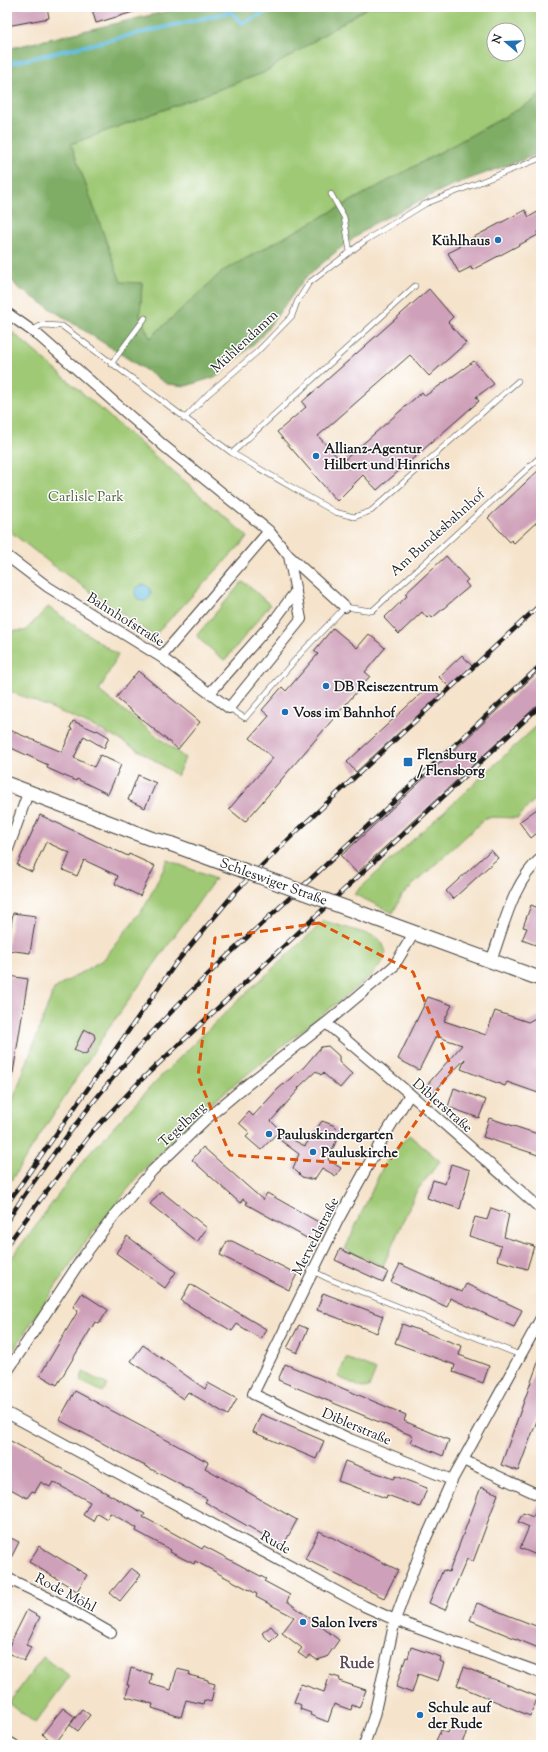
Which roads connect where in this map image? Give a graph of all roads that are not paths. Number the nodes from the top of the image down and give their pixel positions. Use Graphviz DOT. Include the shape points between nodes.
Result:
graph roads {
  1 [pos="541,158"];
  2 [pos="331,194"];
  3 [pos="350,252"];
  4 [pos="415,286"];
  5 [pos="7,313"];
  6 [pos="145,318"];
  7 [pos="31,331"];
  8 [pos="111,364"];
  9 [pos="518,381"];
  10 [pos="184,419"];
  11 [pos="232,453"];
  12 [pos="541,456"];
  13 [pos="268,531"];
  14 [pos="7,556"];
  15 [pos="289,556"];
  16 [pos="296,591"];
  17 [pos="345,607"];
  18 [pos="160,657"];
  19 [pos="210,693"];
  20 [pos="229,708"];
  21 [pos="7,784"];
  22 [pos="28,793"];
  23 [pos="7,852"];
  24 [pos="541,858"];
  25 [pos="414,933"];
  26 [pos="491,961"];
  27 [pos="541,979"];
  28 [pos="326,1023"];
  29 [pos="410,1094"];
  30 [pos="541,1209"];
  31 [pos="313,1271"];
  32 [pos="541,1318"];
  33 [pos="537,1335"];
  34 [pos="521,1356"];
  35 [pos="7,1372"];
  36 [pos="253,1394"];
  37 [pos="7,1413"];
  38 [pos="463,1460"];
  39 [pos="452,1480"];
  40 [pos="541,1496"];
  41 [pos="7,1578"];
  42 [pos="395,1620"];
  43 [pos="111,1633"];
  44 [pos="541,1673"];
  45 [pos="7,1741"];
  46 [pos="14,1745"];
  47 [pos="364,1745"];
  1 -- 3 [label="lane, Mühlendamm" via="424,204"];
  2 -- 3 [label="lane" via="344,217"];
  3 -- 10 [label="lane, Mühlendamm" via="309,283 292,316"];
  4 -- 11 [label="lane"];
  5 -- 7 [label="street"];
  6 -- 8 [label="lane"];
  7 -- 8 [label="lane" via="42,325 62,326"];
  7 -- 13 [label="street" via="164,446"];
  8 -- 10 [label="lane"];
  9 -- 11 [label="lane" via="371,511 354,517 335,512"];
  10 -- 11 [label="lane"];
  12 -- 17 [label="lane, Am Bundesbahnhof" via="372,611"];
  13 -- 15 [label="street"];
  13 -- 18 [label="street"];
  14 -- 18 [label="street, Bahnhofstraße" via="48,587"];
  15 -- 16 [label="street"];
  15 -- 17 [label="street"];
  16 -- 19 [label="street" via="276,618"];
  16 -- 20 [label="street" via="301,619"];
  17 -- 20 [label="lane" via="302,652 246,718"];
  18 -- 19 [label="street, Bahnhofstraße"];
  19 -- 20 [label="street, Bahnhofstraße"];
  21 -- 22 [label="main road, Schleswiger Straße"];
  22 -- 23 [label="street"];
  22 -- 25 [label="main road, Schleswiger Straße, bridge"];
  24 -- 26 [label="street" via="523,878"];
  25 -- 26 [label="main road, Schleswiger Straße"];
  25 -- 28 [label="street, Tegelbarg" via="394,966"];
  26 -- 27 [label="main road, Schleswiger Straße"];
  28 -- 29 [label="street, Diblerstraße"];
  28 -- 35 [label="street, Tegelbarg" via="205,1120 152,1171 81,1260"];
  29 -- 30 [label="street, Diblerstraße"];
  29 -- 31 [label="street, Merveldstraße" via="338,1220"];
  31 -- 34 [label="lane"];
  31 -- 36 [label="street, Merveldstraße"];
  32 -- 33 [label="street"];
  33 -- 34 [label="street"];
  34 -- 38 [label="street"];
  36 -- 39 [label="street, Diblerstraße" via="346,1438"];
  37 -- 42 [label="street, Rude" via="322,1584"];
  38 -- 39 [label="street"];
  38 -- 40 [label="street"];
  39 -- 42 [label="street" via="422,1547"];
  41 -- 43 [label="street, Rode Möhl" via="53,1600"];
  42 -- 44 [label="street, Rude"];
  42 -- 47 [label="street" via="374,1716"];
  45 -- 46 [label="street"];
}
